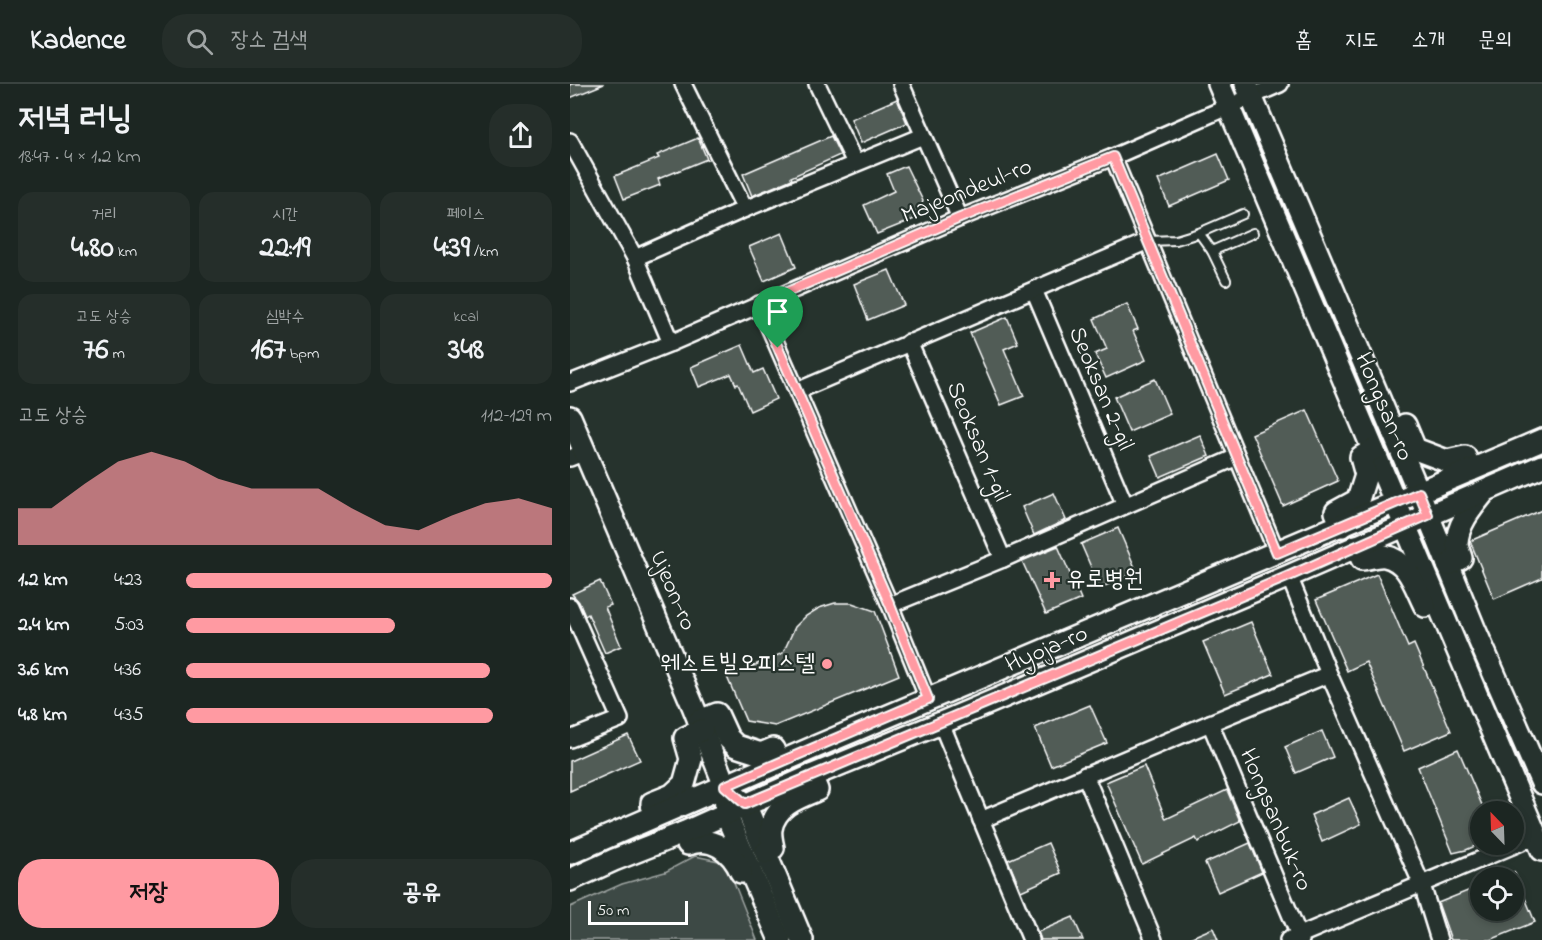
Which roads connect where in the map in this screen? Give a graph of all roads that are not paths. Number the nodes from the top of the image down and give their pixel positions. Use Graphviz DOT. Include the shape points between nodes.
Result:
graph roads {
  1 [pos="683,84"];
  2 [pos="817,84"];
  3 [pos="902,84"];
  4 [pos="1219,84"];
  5 [pos="1280,84"];
  6 [pos="1249,90"];
  7 [pos="1228,106"];
  8 [pos="923,136"];
  9 [pos="570,141"];
  10 [pos="1113,157"];
  11 [pos="855,163"];
  12 [pos="746,209"];
  13 [pos="1243,214"];
  14 [pos="960,218"];
  15 [pos="1199,233"];
  16 [pos="1252,233"];
  17 [pos="1148,241"];
  18 [pos="1212,251"];
  19 [pos="635,258"];
  20 [pos="1226,280"];
  21 [pos="1034,290"];
  22 [pos="759,304"];
  23 [pos="909,342"];
  24 [pos="671,343"];
  25 [pos="570,383"];
  26 [pos="797,391"];
  27 [pos="1386,415"];
  28 [pos="570,417"];
  29 [pos="1542,440"];
  30 [pos="1374,450"];
  31 [pos="577,455"];
  32 [pos="1237,457"];
  33 [pos="1542,466"];
  34 [pos="1471,470"];
  35 [pos="1485,490"];
  36 [pos="1419,493"];
  37 [pos="1396,503"];
  38 [pos="1125,506"];
  39 [pos="1428,515"];
  40 [pos="1405,525"];
  41 [pos="1342,526"];
  42 [pos="1356,546"];
  43 [pos="1277,553"];
  44 [pos="1003,559"];
  45 [pos="1448,565"];
  46 [pos="1289,576"];
  47 [pos="1438,603"];
  48 [pos="890,605"];
  49 [pos="570,606"];
  50 [pos="1329,674"];
  51 [pos="928,699"];
  52 [pos="941,723"];
  53 [pos="1210,723"];
  54 [pos="701,726"];
  55 [pos="570,739"];
  56 [pos="779,763"];
  57 [pos="1085,775"];
  58 [pos="811,776"];
  59 [pos="1542,783"];
  60 [pos="725,786"];
  61 [pos="735,809"];
  62 [pos="656,816"];
  63 [pos="981,819"];
  64 [pos="683,833"];
  65 [pos="1539,843"];
  66 [pos="765,852"];
  67 [pos="570,854"];
  68 [pos="752,876"];
  69 [pos="570,880"];
  70 [pos="1422,885"];
  71 [pos="1296,938"];
  72 [pos="780,940"];
  73 [pos="802,940"];
  74 [pos="1031,940"];
  75 [pos="1154,940"];
  76 [pos="1438,940"];
  1 -- 12 [label="street"];
  2 -- 11 [label="street"];
  3 -- 8 [label="street"];
  4 -- 7 [label="street, Hongsan-ro"];
  5 -- 6 [label="street, Majeondeul-ro"];
  6 -- 7 [label="street, Majeondeul-ro"];
  6 -- 27 [label="street, Hongsan-ro"];
  7 -- 10 [label="street, Majeondeul-ro"];
  7 -- 30 [label="street, Hongsan-ro"];
  8 -- 11 [label="street"];
  8 -- 14 [label="street"];
  9 -- 19 [label="street"];
  10 -- 14 [label="street, Majeondeul-ro"];
  10 -- 17 [label="street"];
  11 -- 12 [label="street"];
  12 -- 19 [label="street"];
  13 -- 15 [label="lane"];
  14 -- 22 [label="street, Majeondeul-ro"];
  15 -- 17 [label="lane" via="1176,240"];
  15 -- 18 [label="lane"];
  16 -- 18 [label="lane"];
  17 -- 21 [label="street"];
  17 -- 32 [label="street"];
  18 -- 20 [label="lane"];
  19 -- 24 [label="street"];
  21 -- 23 [label="street"];
  21 -- 38 [label="street, Seoksan 2-gil"];
  22 -- 24 [label="street, Majeondeul-ro"];
  22 -- 26 [label="street"];
  23 -- 26 [label="street"];
  23 -- 44 [label="street, Seoksan 1-gil"];
  24 -- 25 [label="street, Majeondeul-ro"];
  26 -- 48 [label="street"];
  27 -- 34 [label="street" via="1398,411 1416,449 1447,461 1465,457"];
  27 -- 36 [label="street, Hongsan-ro"];
  28 -- 31 [label="street, Ujeon-ro"];
  29 -- 34 [label="street, Hyoja-ro"];
  30 -- 37 [label="street, Hongsan-ro"];
  30 -- 41 [label="street" via="1361,457 1366,475 1358,500 1336,513"];
  31 -- 54 [label="street, Ujeon-ro"];
  32 -- 38 [label="street"];
  32 -- 43 [label="street"];
  33 -- 35 [label="street, Hyoja-ro"];
  34 -- 36 [label="street, Hyoja-ro"];
  35 -- 39 [label="street, Hyoja-ro"];
  35 -- 45 [label="street" via="1461,527 1457,543 1461,558"];
  36 -- 37 [label="street, Hyoja-ro"];
  36 -- 39 [label="street, Hongsan-ro"];
  37 -- 40 [label="street, Hongsan-ro"];
  37 -- 41 [label="street, Hyoja-ro"];
  38 -- 44 [label="street"];
  39 -- 40 [label="street, Hyoja-ro"];
  39 -- 45 [label="street, Hongsan-ro"];
  40 -- 42 [label="street, Hyoja-ro"];
  40 -- 47 [label="street, Hongsan-ro"];
  41 -- 43 [label="street, Hyoja-ro"];
  42 -- 46 [label="street, Hyoja-ro"];
  42 -- 47 [label="street" via="1362,559 1383,555 1400,562 1426,609"];
  43 -- 51 [label="street, Hyoja-ro"];
  44 -- 48 [label="street"];
  45 -- 59 [label="street, Hongsan-ro"];
  46 -- 50 [label="street"];
  46 -- 52 [label="street, Hyoja-ro"];
  47 -- 65 [label="street, Hongsan-ro"];
  48 -- 51 [label="street"];
  49 -- 55 [label="street" via="620,719"];
  50 -- 53 [label="street"];
  50 -- 70 [label="street"];
  51 -- 56 [label="street, Hyoja-ro"];
  52 -- 58 [label="street, Hyoja-ro"];
  52 -- 63 [label="street"];
  53 -- 57 [label="street"];
  53 -- 71 [label="street, Hongsanbuk-ro"];
  54 -- 56 [label="street" via="717,714 736,746 761,754 773,749"];
  54 -- 60 [label="street, Ujeon-ro"];
  54 -- 62 [label="street" via="685,738 690,759 684,784 672,795 652,803"];
  56 -- 60 [label="street, Hyoja-ro"];
  57 -- 63 [label="street"];
  57 -- 75 [label="street"];
  58 -- 61 [label="street, Hyoja-ro"];
  58 -- 66 [label="street" via="817,790 780,809 771,830 773,848"];
  60 -- 61 [label="street, Ujeon-ro"];
  60 -- 62 [label="street, Hyoja-ro"];
  61 -- 64 [label="street, Hyoja-ro"];
  61 -- 66 [label="street, Ujeon-ro"];
  61 -- 68 [label="street, Ujeon-ro"];
  62 -- 67 [label="street, Hyoja-ro"];
  63 -- 74 [label="street"];
  64 -- 68 [label="street" via="688,844 709,842 723,847 744,878"];
  64 -- 69 [label="street, Hyoja-ro"];
  65 -- 70 [label="street, Hongsanbuk-ro"];
  66 -- 73 [label="street, Ujeon-ro"];
  68 -- 72 [label="street, Ujeon-ro"];
  70 -- 71 [label="street, Hongsanbuk-ro"];
  70 -- 76 [label="street"];
}
